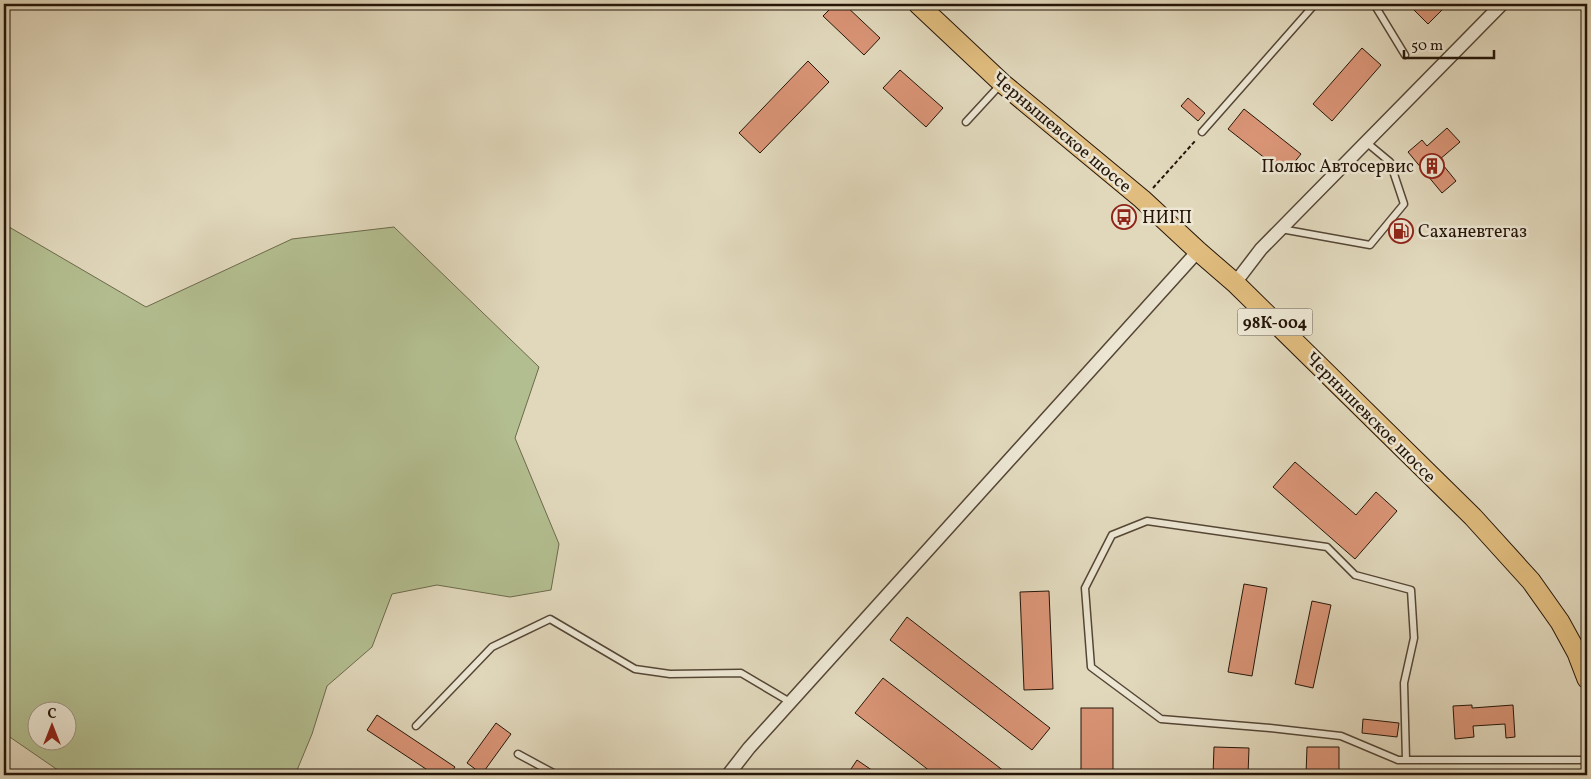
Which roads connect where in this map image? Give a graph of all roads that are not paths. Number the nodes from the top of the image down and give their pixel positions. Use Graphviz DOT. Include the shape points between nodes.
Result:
graph roads {
  1 [pos="918,4"];
  2 [pos="1315,4"];
  3 [pos="1374,4"];
  4 [pos="1502,4"];
  5 [pos="1405,55"];
  6 [pos="1002,83"];
  7 [pos="966,122"];
  8 [pos="1202,132"];
  9 [pos="1366,142"];
  10 [pos="1281,230"];
  11 [pos="1198,251"];
  12 [pos="1236,283"];
  13 [pos="1587,677"];
  14 [pos="790,702"];
  15 [pos="416,726"];
  16 [pos="518,754"];
  17 [pos="1406,760"];
  18 [pos="1587,760"];
  19 [pos="556,775"];
  20 [pos="728,775"];
  1 -- 6 [label="main road, Чернышевское шоссе / 98К-004"];
  2 -- 8 [label="lane"];
  3 -- 5 [label="lane"];
  4 -- 9 [label="street"];
  6 -- 7 [label="lane"];
  6 -- 11 [label="main road, Чернышевское шоссе / 98К-004" via="1142,199"];
  9 -- 10 [label="street"];
  9 -- 10 [label="lane" via="1390,162 1404,204 1370,245"];
  10 -- 12 [label="street" via="1261,249"];
  11 -- 12 [label="main road, Чернышевское шоссе / 98К-004"];
  11 -- 14 [label="street"];
  12 -- 13 [label="main road, Чернышевское шоссе / 98К-004" via="1473,517 1531,581 1560,622"];
  14 -- 15 [label="lane" via="741,673 670,674 634,669 550,618 492,646"];
  14 -- 20 [label="street"];
  16 -- 19 [label="lane"];
  17 -- 17 [label="lane" via="1398,760 1341,736 1161,720 1091,667 1085,588 1112,535 1147,521 1327,547 1355,575 1411,590 1414,638 1404,683"];
  17 -- 18 [label="lane"];
}
